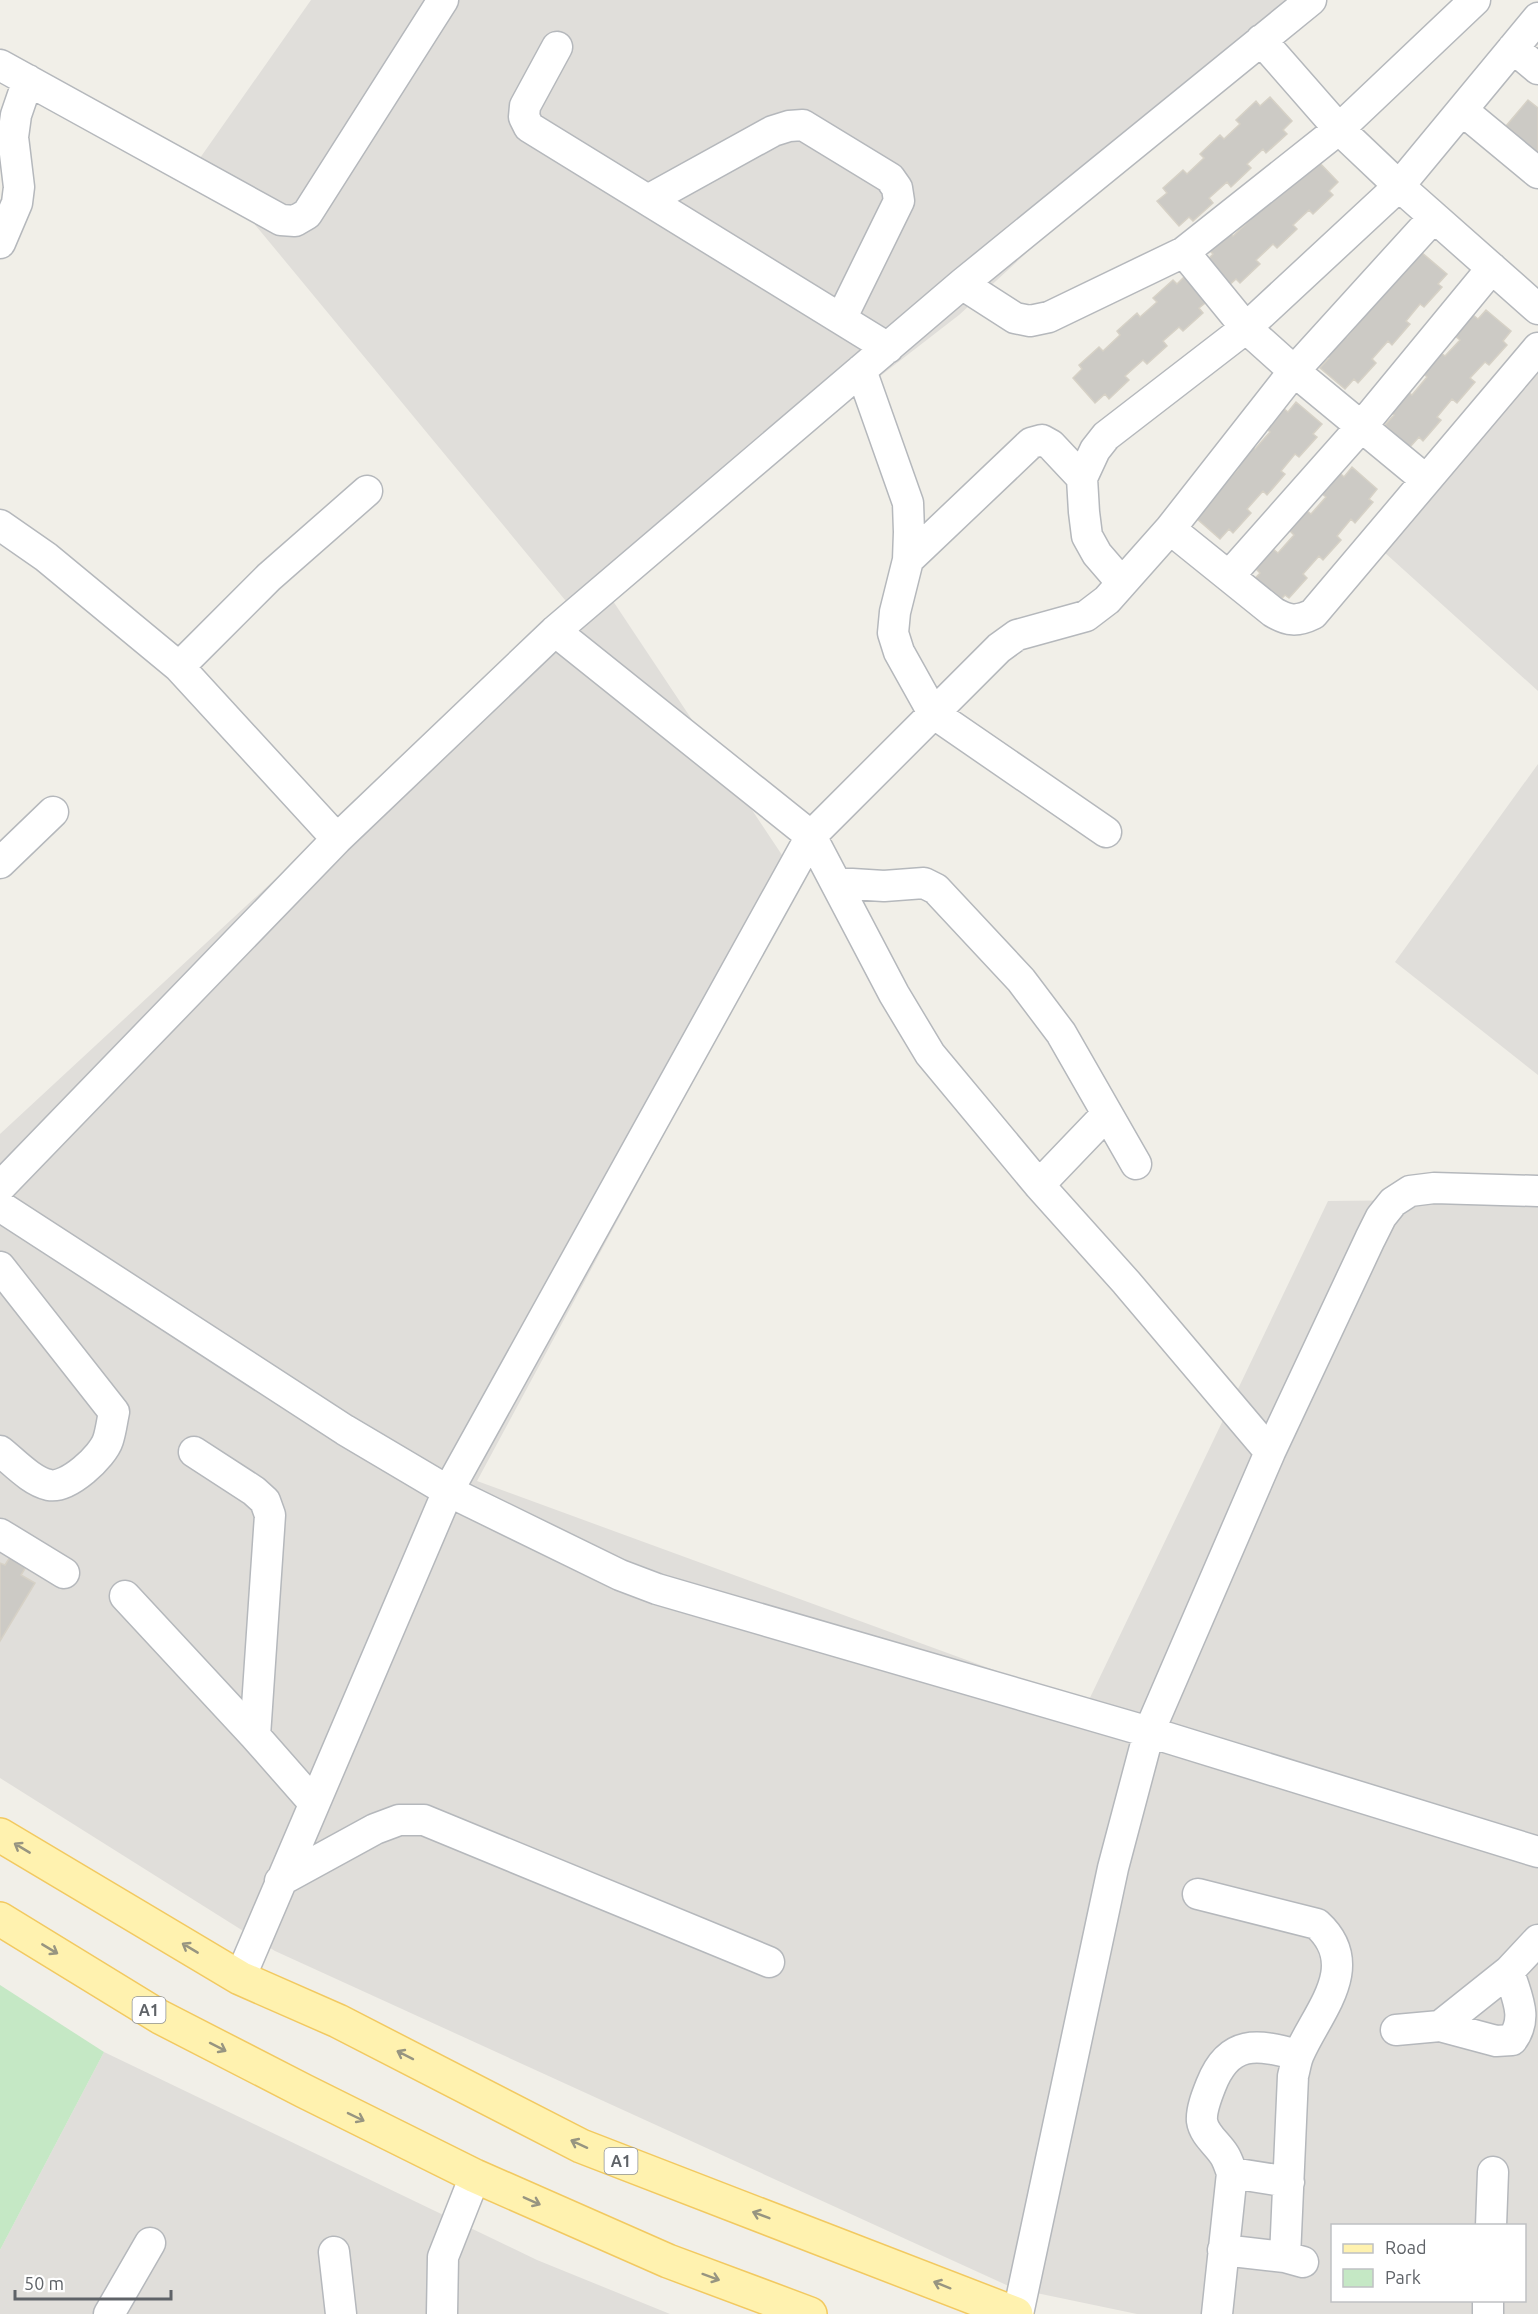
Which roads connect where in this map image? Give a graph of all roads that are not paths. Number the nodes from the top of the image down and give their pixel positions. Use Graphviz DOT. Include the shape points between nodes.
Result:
graph roads {
  1 [pos="443,0"];
  2 [pos="1311,0"];
  3 [pos="1474,0"];
  4 [pos="1538,18"];
  5 [pos="1261,40"];
  6 [pos="557,47"];
  7 [pos="1513,48"];
  8 [pos="0,64"];
  9 [pos="1538,69"];
  10 [pos="28,80"];
  11 [pos="1462,111"];
  12 [pos="1339,129"];
  13 [pos="1538,173"];
  14 [pos="1399,186"];
  15 [pos="9,197"];
  16 [pos="648,200"];
  17 [pos="1434,217"];
  18 [pos="0,243"];
  19 [pos="1184,252"];
  20 [pos="1492,268"];
  21 [pos="962,284"];
  22 [pos="1538,309"];
  23 [pos="841,319"];
  24 [pos="1246,328"];
  25 [pos="888,348"];
  26 [pos="1538,348"];
  27 [pos="861,370"];
  28 [pos="1294,371"];
  29 [pos="1361,427"];
  30 [pos="1082,478"];
  31 [pos="1426,480"];
  32 [pos="367,491"];
  33 [pos="0,525"];
  34 [pos="1170,529"];
  35 [pos="908,560"];
  36 [pos="1229,576"];
  37 [pos="1122,583"];
  38 [pos="555,631"];
  39 [pos="179,667"];
  40 [pos="933,713"];
  41 [pos="53,812"];
  42 [pos="1106,832"];
  43 [pos="811,836"];
  44 [pos="337,839"];
  45 [pos="0,863"];
  46 [pos="836,883"];
  47 [pos="1107,1114"];
  48 [pos="1136,1164"];
  49 [pos="1039,1185"];
  50 [pos="0,1187"];
  51 [pos="1538,1191"];
  52 [pos="0,1206"];
  53 [pos="3,1279"];
  54 [pos="0,1451"];
  55 [pos="194,1452"];
  56 [pos="1270,1452"];
  57 [pos="448,1491"];
  58 [pos="0,1534"];
  59 [pos="64,1573"];
  60 [pos="125,1596"];
  61 [pos="1149,1732"];
  62 [pos="255,1736"];
  63 [pos="314,1803"];
  64 [pos="0,1835"];
  65 [pos="1538,1852"];
  66 [pos="280,1881"];
  67 [pos="1198,1894"];
  68 [pos="0,1919"];
  69 [pos="1538,1940"];
  70 [pos="769,1962"];
  71 [pos="1509,1971"];
  72 [pos="240,1978"];
  73 [pos="1440,2026"];
  74 [pos="1396,2030"];
  75 [pos="1298,2055"];
  76 [pos="1493,2172"];
  77 [pos="1232,2173"];
  78 [pos="475,2175"];
  79 [pos="1289,2182"];
  80 [pos="1491,2224"];
  81 [pos="150,2243"];
  82 [pos="1223,2250"];
  83 [pos="334,2252"];
  84 [pos="967,2306"];
  85 [pos="109,2314"];
  86 [pos="341,2314"];
  87 [pos="442,2314"];
  88 [pos="810,2314"];
  89 [pos="1017,2314"];
  90 [pos="1217,2314"];
  1 -- 10 [label="street" via="307,214 295,221 281,220"];
  2 -- 5 [label="street"];
  3 -- 12 [label="street"];
  4 -- 7 [label="street"];
  5 -- 12 [label="street"];
  5 -- 21 [label="street"];
  6 -- 16 [label="street" via="525,106 524,117 529,127"];
  7 -- 9 [label="street"];
  7 -- 11 [label="street"];
  8 -- 10 [label="street"];
  10 -- 15 [label="street" via="13,137 19,188"];
  11 -- 13 [label="street"];
  11 -- 14 [label="street"];
  12 -- 14 [label="street"];
  12 -- 19 [label="street"];
  14 -- 17 [label="street"];
  14 -- 24 [label="street"];
  15 -- 18 [label="street"];
  16 -- 23 [label="street"];
  16 -- 23 [label="street" via="773,131 789,126 803,125 890,178 899,201"];
  17 -- 20 [label="street"];
  17 -- 28 [label="street"];
  19 -- 21 [label="street" via="1048,317 1030,321 1015,318"];
  19 -- 24 [label="street"];
  20 -- 22 [label="street"];
  20 -- 29 [label="street"];
  21 -- 25 [label="street"];
  23 -- 25 [label="street"];
  24 -- 28 [label="street"];
  24 -- 30 [label="street" via="1106,436"];
  25 -- 27 [label="street"];
  26 -- 31 [label="street"];
  27 -- 35 [label="street" via="908,503"];
  27 -- 38 [label="street"];
  28 -- 29 [label="street"];
  28 -- 34 [label="street"];
  29 -- 31 [label="street"];
  29 -- 36 [label="street"];
  30 -- 35 [label="street" via="1051,445 1042,440 1031,443"];
  30 -- 37 [label="street" via="1087,536"];
  31 -- 36 [label="street" via="1313,614 1300,620 1286,620"];
  32 -- 39 [label="street" via="269,577"];
  33 -- 39 [label="street" via="46,557"];
  34 -- 36 [label="street"];
  34 -- 37 [label="street"];
  35 -- 40 [label="street" via="893,633 899,652"];
  37 -- 40 [label="street" via="1086,616 1017,635"];
  38 -- 43 [label="street"];
  38 -- 44 [label="street"];
  39 -- 44 [label="street"];
  40 -- 42 [label="street"];
  40 -- 43 [label="street"];
  41 -- 45 [label="street"];
  43 -- 46 [label="street"];
  43 -- 57 [label="street"];
  44 -- 50 [label="street"];
  46 -- 47 [label="street" via="924,883 936,889 1021,980 1060,1033"];
  46 -- 49 [label="street" via="930,1054"];
  47 -- 48 [label="street"];
  47 -- 49 [label="street"];
  49 -- 56 [label="street"];
  51 -- 56 [label="street" via="1434,1188 1410,1191 1393,1202 1373,1232"];
  52 -- 57 [label="street" via="345,1431"];
  53 -- 54 [label="street" via="114,1412 108,1442 81,1474 60,1486 36,1479"];
  55 -- 62 [label="street" via="254,1491 265,1502 270,1515"];
  56 -- 61 [label="street"];
  57 -- 61 [label="street" via="620,1575 657,1589"];
  57 -- 63 [label="street"];
  58 -- 59 [label="street"];
  60 -- 62 [label="street"];
  61 -- 65 [label="street"];
  61 -- 89 [label="street" via="1113,1868"];
  62 -- 63 [label="street"];
  63 -- 66 [label="street"];
  72 -- 64 [label="main road, A1, one-way"];
  66 -- 70 [label="street" via="375,1829 399,1820 424,1820"];
  66 -- 72 [label="street"];
  67 -- 75 [label="street" via="1317,1924 1328,1935 1335,1950 1337,1975 1328,2002"];
  68 -- 78 [label="main road, A1, one-way" via="160,2017"];
  69 -- 71 [label="street"];
  71 -- 73 [label="street"];
  71 -- 73 [label="street" via="1522,2019 1512,2040 1496,2041"];
  84 -- 72 [label="main road, A1, one-way" via="581,2146 338,2021"];
  73 -- 74 [label="street"];
  75 -- 77 [label="street" via="1268,2047 1247,2048 1233,2052 1217,2068 1202,2121"];
  75 -- 79 [label="street" via="1293,2076"];
  76 -- 80 [label="street"];
  77 -- 79 [label="street"];
  77 -- 82 [label="street"];
  78 -- 87 [label="street" via="443,2257"];
  78 -- 88 [label="main road, A1, one-way" via="668,2261"];
  79 -- 82 [label="street" via="1294,2260"];
  81 -- 85 [label="street"];
  82 -- 90 [label="street"];
  83 -- 86 [label="street"];
  84 -- 89 [label="main road, A1"];
}
